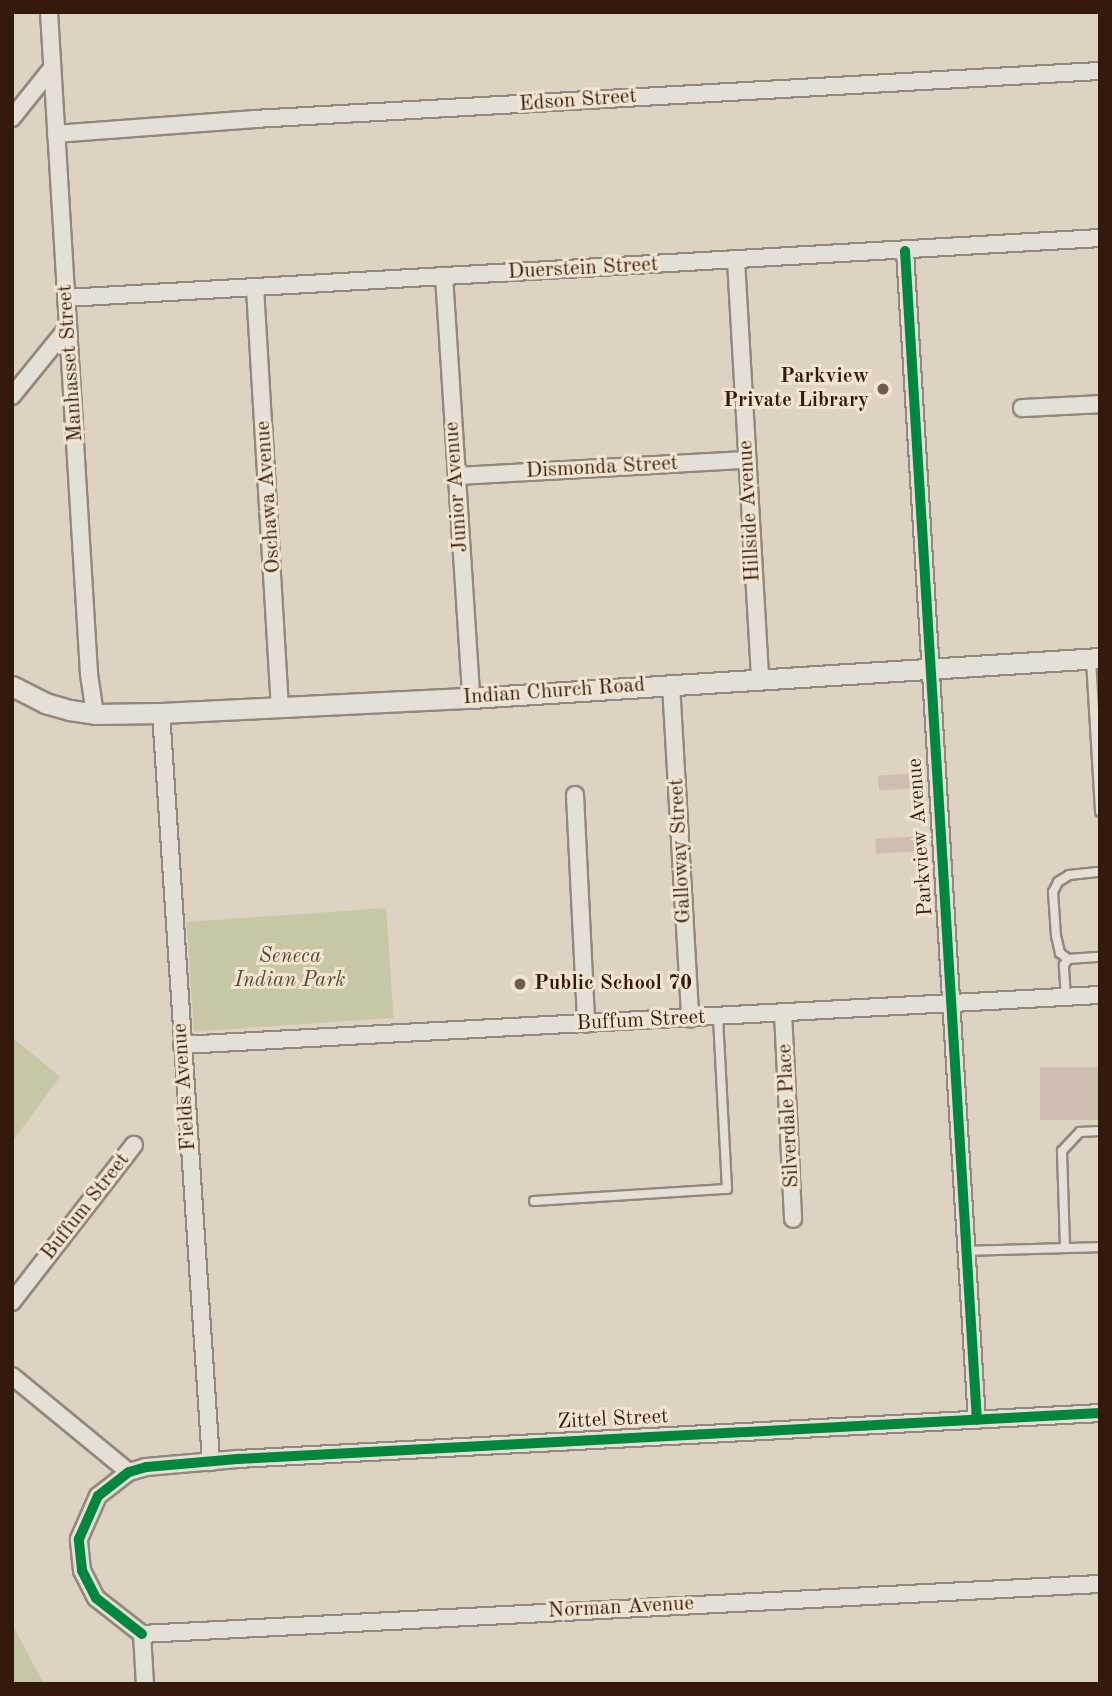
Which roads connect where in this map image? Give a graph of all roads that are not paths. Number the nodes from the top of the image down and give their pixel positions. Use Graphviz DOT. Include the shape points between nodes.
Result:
graph roads {
  1 [pos="49,12"];
  2 [pos="52,68"];
  3 [pos="1100,71"];
  4 [pos="12,118"];
  5 [pos="56,134"];
  6 [pos="1100,238"];
  7 [pos="905,251"];
  8 [pos="736,260"];
  9 [pos="444,276"];
  10 [pos="255,288"];
  11 [pos="66,298"];
  12 [pos="68,327"];
  13 [pos="12,396"];
  14 [pos="1100,404"];
  15 [pos="1022,408"];
  16 [pos="747,460"];
  17 [pos="457,476"];
  18 [pos="1095,658"];
  19 [pos="929,668"];
  20 [pos="760,678"];
  21 [pos="671,684"];
  22 [pos="12,687"];
  23 [pos="471,698"];
  24 [pos="280,707"];
  25 [pos="162,713"];
  26 [pos="95,714"];
  27 [pos="575,795"];
  28 [pos="1100,812"];
  29 [pos="1100,872"];
  30 [pos="1100,957"];
  31 [pos="1068,959"];
  32 [pos="1100,995"];
  33 [pos="1066,997"];
  34 [pos="951,1005"];
  35 [pos="783,1013"];
  36 [pos="718,1017"];
  37 [pos="690,1018"];
  38 [pos="586,1024"];
  39 [pos="182,1045"];
  40 [pos="1100,1131"];
  41 [pos="134,1145"];
  42 [pos="534,1201"];
  43 [pos="793,1219"];
  44 [pos="1065,1247"];
  45 [pos="1100,1247"];
  46 [pos="966,1251"];
  47 [pos="12,1302"];
  48 [pos="12,1376"];
  49 [pos="1100,1413"];
  50 [pos="977,1420"];
  51 [pos="211,1462"];
  52 [pos="129,1472"];
  53 [pos="1100,1584"];
  54 [pos="142,1634"];
  55 [pos="145,1684"];
  1 -- 2 [label="street, Manhasset Street"];
  2 -- 4 [label="street"];
  2 -- 5 [label="street, Manhasset Street"];
  3 -- 5 [label="street, Edson Street"];
  5 -- 11 [label="street, Manhasset Street"];
  6 -- 7 [label="street, Duerstein Street"];
  7 -- 8 [label="street, Duerstein Street"];
  7 -- 19 [label="street, Parkview Avenue"];
  8 -- 9 [label="street, Duerstein Street"];
  8 -- 16 [label="street, Hillside Avenue"];
  9 -- 10 [label="street, Duerstein Street"];
  9 -- 17 [label="street, Junior Avenue"];
  10 -- 11 [label="street, Duerstein Street"];
  10 -- 24 [label="street, Oschawa Avenue"];
  11 -- 12 [label="street, Manhasset Street"];
  12 -- 13 [label="street"];
  12 -- 26 [label="street, Manhasset Street"];
  14 -- 15 [label="street"];
  16 -- 17 [label="street, Dismonda Street"];
  16 -- 20 [label="street, Hillside Avenue"];
  17 -- 23 [label="street, Junior Avenue"];
  18 -- 19 [label="street, Indian Church Road"];
  18 -- 28 [label="lane"];
  19 -- 20 [label="street, Indian Church Road"];
  19 -- 34 [label="street, Parkview Avenue"];
  20 -- 21 [label="street, Indian Church Road"];
  21 -- 23 [label="street, Indian Church Road"];
  21 -- 37 [label="street, Galloway Street"];
  22 -- 26 [label="street, Indian Church Road" via="45,702"];
  23 -- 24 [label="street, Indian Church Road"];
  24 -- 25 [label="street, Indian Church Road"];
  25 -- 26 [label="street, Indian Church Road"];
  25 -- 39 [label="street, Fields Avenue"];
  27 -- 38 [label="street"];
  29 -- 31 [label="lane" via="1069,875 1058,881 1053,892 1056,936 1060,953"];
  30 -- 31 [label="lane"];
  31 -- 33 [label="lane" via="1064,965"];
  32 -- 33 [label="street, Buffum Street"];
  33 -- 34 [label="street, Buffum Street"];
  34 -- 35 [label="street, Buffum Street"];
  34 -- 46 [label="street, Parkview Avenue"];
  35 -- 36 [label="street, Buffum Street"];
  35 -- 43 [label="street, Silverdale Place"];
  36 -- 37 [label="street, Buffum Street"];
  36 -- 42 [label="lane" via="727,1189"];
  37 -- 38 [label="street, Buffum Street"];
  38 -- 39 [label="street, Buffum Street"];
  39 -- 51 [label="street, Fields Avenue"];
  40 -- 44 [label="lane" via="1080,1132 1062,1151"];
  41 -- 47 [label="street, Buffum Street"];
  44 -- 45 [label="lane"];
  44 -- 46 [label="lane"];
  46 -- 50 [label="street, Parkview Avenue"];
  48 -- 52 [label="street"];
  49 -- 50 [label="street, Zittel Street"];
  50 -- 51 [label="street, Zittel Street"];
  51 -- 52 [label="street, Zittel Street"];
  52 -- 54 [label="street" via="93,1504 79,1539 79,1556 96,1598"];
  53 -- 54 [label="street, Norman Avenue"];
  54 -- 55 [label="street"];
}
